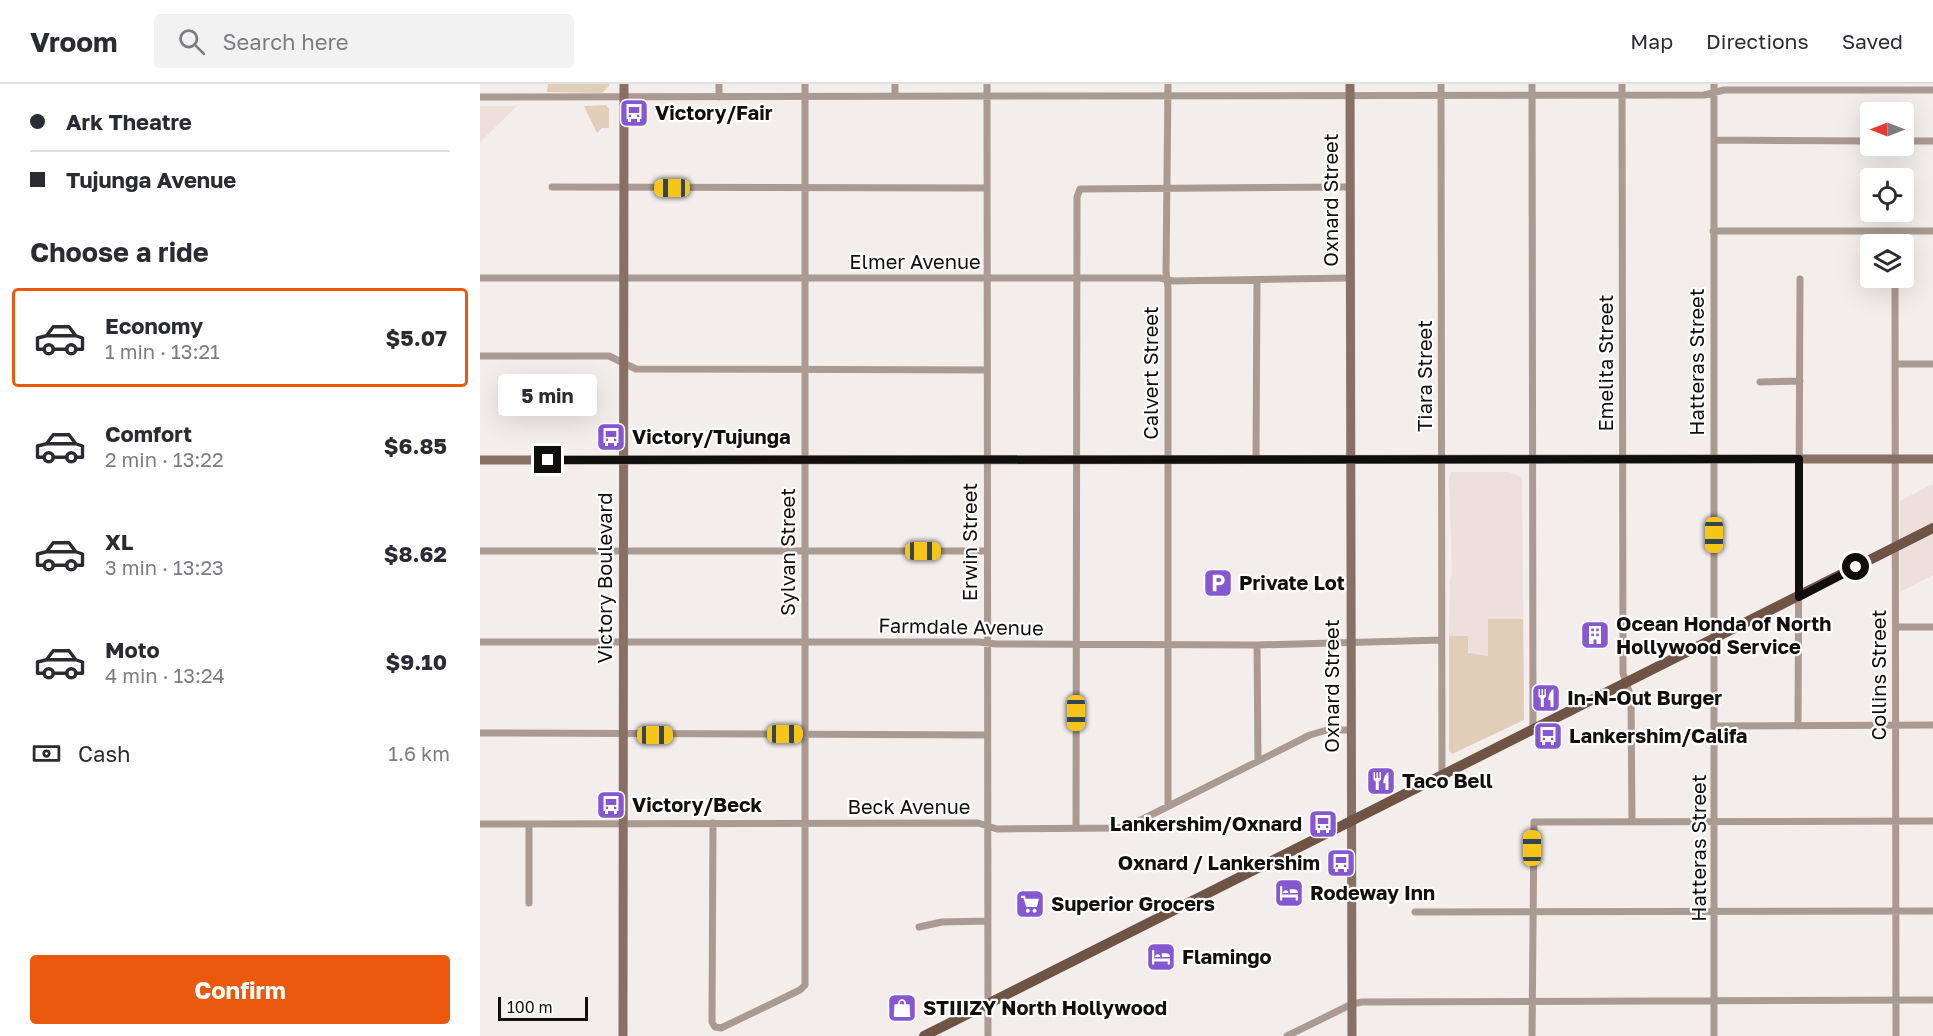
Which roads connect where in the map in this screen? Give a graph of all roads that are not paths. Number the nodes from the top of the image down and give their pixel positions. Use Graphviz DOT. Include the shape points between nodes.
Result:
graph roads {
  1 [pos="624,84"];
  2 [pos="718,84"];
  3 [pos="804,84"];
  4 [pos="895,84"];
  5 [pos="987,84"];
  6 [pos="1168,84"];
  7 [pos="1350,84"];
  8 [pos="1441,84"];
  9 [pos="1532,84"];
  10 [pos="1622,84"];
  11 [pos="1714,88"];
  12 [pos="1933,90"];
  13 [pos="1441,95"];
  14 [pos="1532,95"];
  15 [pos="1622,95"];
  16 [pos="805,96"];
  17 [pos="895,96"];
  18 [pos="987,96"];
  19 [pos="1168,96"];
  20 [pos="1349,96"];
  21 [pos="480,97"];
  22 [pos="624,97"];
  23 [pos="718,97"];
  24 [pos="1714,140"];
  25 [pos="1860,141"];
  26 [pos="1914,141"];
  27 [pos="1933,141"];
  28 [pos="552,187"];
  29 [pos="1349,187"];
  30 [pos="623,188"];
  31 [pos="805,188"];
  32 [pos="986,188"];
  33 [pos="1168,189"];
  34 [pos="1713,231"];
  35 [pos="1933,231"];
  36 [pos="480,278"];
  37 [pos="623,278"];
  38 [pos="805,278"];
  39 [pos="986,278"];
  40 [pos="1077,278"];
  41 [pos="1349,278"];
  42 [pos="1800,279"];
  43 [pos="1167,280"];
  44 [pos="1257,280"];
  45 [pos="1895,288"];
  46 [pos="480,356"];
  47 [pos="623,363"];
  48 [pos="1895,364"];
  49 [pos="1933,364"];
  50 [pos="805,370"];
  51 [pos="986,370"];
  52 [pos="1800,381"];
  53 [pos="1760,382"];
  54 [pos="1532,459"];
  55 [pos="1799,459"];
  56 [pos="1895,459"];
  57 [pos="1933,459"];
  58 [pos="480,460"];
  59 [pos="623,460"];
  60 [pos="805,460"];
  61 [pos="986,460"];
  62 [pos="1077,460"];
  63 [pos="1168,460"];
  64 [pos="1256,460"];
  65 [pos="1349,460"];
  66 [pos="1441,460"];
  67 [pos="1623,460"];
  68 [pos="1713,460"];
  69 [pos="1933,528"];
  70 [pos="1896,548"];
  71 [pos="480,551"];
  72 [pos="805,551"];
  73 [pos="986,551"];
  74 [pos="623,552"];
  75 [pos="1799,597"];
  76 [pos="1896,627"];
  77 [pos="1933,627"];
  78 [pos="1715,637"];
  79 [pos="1442,640"];
  80 [pos="480,642"];
  81 [pos="623,642"];
  82 [pos="805,642"];
  83 [pos="987,643"];
  84 [pos="1350,643"];
  85 [pos="1077,644"];
  86 [pos="1167,645"];
  87 [pos="1257,645"];
  88 [pos="1626,683"];
  89 [pos="1895,725"];
  90 [pos="1933,725"];
  91 [pos="1716,726"];
  92 [pos="1798,726"];
  93 [pos="1351,730"];
  94 [pos="1533,730"];
  95 [pos="480,733"];
  96 [pos="623,734"];
  97 [pos="806,734"];
  98 [pos="987,735"];
  99 [pos="1258,761"];
  100 [pos="1442,776"];
  101 [pos="1168,806"];
  102 [pos="1632,821"];
  103 [pos="1716,821"];
  104 [pos="1895,821"];
  105 [pos="1933,821"];
  106 [pos="713,823"];
  107 [pos="806,823"];
  108 [pos="1350,823"];
  109 [pos="480,824"];
  110 [pos="529,824"];
  111 [pos="623,824"];
  112 [pos="987,826"];
  113 [pos="1076,828"];
  114 [pos="529,903"];
  115 [pos="1715,911"];
  116 [pos="1895,911"];
  117 [pos="1933,911"];
  118 [pos="1415,912"];
  119 [pos="1532,912"];
  120 [pos="987,921"];
  121 [pos="919,927"];
  122 [pos="1532,1000"];
  123 [pos="1715,1000"];
  124 [pos="1895,1000"];
  125 [pos="1933,1000"];
  126 [pos="988,1003"];
  127 [pos="1352,1004"];
  128 [pos="623,1036"];
  129 [pos="924,1036"];
  130 [pos="988,1036"];
  131 [pos="1287,1036"];
  132 [pos="1352,1036"];
  133 [pos="1532,1036"];
  134 [pos="1714,1036"];
  135 [pos="1896,1036"];
  1 -- 22 [label="main road, Victory Boulevard"];
  2 -- 23 [label="street"];
  3 -- 16 [label="street, Sylvan Street"];
  4 -- 17 [label="street"];
  5 -- 18 [label="street, Erwin Street"];
  6 -- 19 [label="street, Calvert Street"];
  7 -- 20 [label="main road, Oxnard Street"];
  8 -- 13 [label="street, Tiara Street"];
  9 -- 14 [label="street"];
  10 -- 15 [label="street, Emelita Street"];
  11 -- 12 [label="street"];
  11 -- 15 [label="street" via="1704,95"];
  11 -- 24 [label="street, Hatteras Street"];
  13 -- 14 [label="street"];
  13 -- 20 [label="street"];
  13 -- 66 [label="street, Tiara Street"];
  14 -- 15 [label="street"];
  14 -- 54 [label="street"];
  15 -- 67 [label="street, Emelita Street"];
  16 -- 17 [label="street"];
  16 -- 23 [label="street"];
  16 -- 31 [label="street, Sylvan Street"];
  17 -- 18 [label="street"];
  18 -- 19 [label="street"];
  18 -- 32 [label="street, Erwin Street"];
  19 -- 20 [label="street"];
  19 -- 33 [label="street, Calvert Street"];
  20 -- 29 [label="main road, Oxnard Street"];
  21 -- 22 [label="street"];
  22 -- 23 [label="street"];
  22 -- 30 [label="main road, Victory Boulevard"];
  24 -- 25 [label="street"];
  24 -- 34 [label="street, Hatteras Street"];
  26 -- 27 [label="street"];
  28 -- 30 [label="street"];
  29 -- 33 [label="street"];
  29 -- 41 [label="main road, Oxnard Street"];
  30 -- 31 [label="street"];
  30 -- 37 [label="main road, Victory Boulevard"];
  31 -- 32 [label="street"];
  31 -- 38 [label="street, Sylvan Street"];
  32 -- 39 [label="street, Erwin Street"];
  33 -- 40 [label="street" via="1080,189"];
  33 -- 43 [label="street, Calvert Street"];
  34 -- 35 [label="street"];
  34 -- 68 [label="street, Hatteras Street"];
  36 -- 37 [label="street, Elmer Avenue"];
  37 -- 38 [label="street, Elmer Avenue"];
  37 -- 47 [label="main road, Victory Boulevard"];
  38 -- 39 [label="street, Elmer Avenue"];
  38 -- 50 [label="street, Sylvan Street"];
  39 -- 40 [label="street, Elmer Avenue"];
  39 -- 51 [label="street, Erwin Street"];
  40 -- 43 [label="street, Elmer Avenue"];
  40 -- 62 [label="street"];
  41 -- 44 [label="street, Elmer Avenue"];
  41 -- 65 [label="main road, Oxnard Street"];
  42 -- 52 [label="street"];
  43 -- 44 [label="street, Elmer Avenue"];
  43 -- 63 [label="street, Calvert Street"];
  44 -- 64 [label="street"];
  45 -- 48 [label="street, Collins Street"];
  46 -- 47 [label="street" via="609,356"];
  47 -- 50 [label="street" via="636,369"];
  47 -- 59 [label="main road, Victory Boulevard"];
  48 -- 49 [label="street"];
  48 -- 56 [label="street, Collins Street"];
  50 -- 51 [label="street"];
  50 -- 60 [label="street, Sylvan Street"];
  51 -- 61 [label="street, Erwin Street"];
  52 -- 53 [label="street"];
  52 -- 55 [label="street"];
  54 -- 66 [label="main road"];
  54 -- 67 [label="main road"];
  54 -- 94 [label="street"];
  55 -- 56 [label="main road"];
  55 -- 68 [label="main road"];
  55 -- 75 [label="street"];
  56 -- 57 [label="main road"];
  56 -- 70 [label="street, Collins Street"];
  58 -- 59 [label="main road"];
  59 -- 60 [label="main road"];
  59 -- 74 [label="main road, Victory Boulevard"];
  60 -- 61 [label="main road"];
  60 -- 72 [label="street, Sylvan Street"];
  61 -- 62 [label="main road"];
  61 -- 73 [label="street, Erwin Street"];
  62 -- 63 [label="main road"];
  62 -- 85 [label="street"];
  63 -- 64 [label="main road"];
  63 -- 86 [label="street, Calvert Street"];
  64 -- 65 [label="main road"];
  65 -- 66 [label="main road"];
  65 -- 84 [label="main road, Oxnard Street"];
  66 -- 79 [label="street, Tiara Street"];
  67 -- 68 [label="main road"];
  67 -- 88 [label="street, Emelita Street"];
  68 -- 78 [label="street, Hatteras Street"];
  69 -- 70 [label="main road"];
  70 -- 75 [label="main road"];
  70 -- 76 [label="street, Collins Street"];
  71 -- 74 [label="street"];
  72 -- 73 [label="street"];
  72 -- 74 [label="street"];
  72 -- 82 [label="street, Sylvan Street"];
  73 -- 83 [label="street, Erwin Street"];
  74 -- 81 [label="main road, Victory Boulevard"];
  75 -- 78 [label="main road"];
  75 -- 92 [label="street"];
  76 -- 77 [label="street"];
  76 -- 89 [label="street, Collins Street"];
  78 -- 88 [label="main road"];
  78 -- 91 [label="street, Hatteras Street"];
  79 -- 84 [label="street, Farmdale Avenue"];
  79 -- 100 [label="street, Tiara Street"];
  80 -- 81 [label="street, Farmdale Avenue"];
  81 -- 82 [label="street, Farmdale Avenue"];
  81 -- 96 [label="main road, Victory Boulevard"];
  82 -- 83 [label="street, Farmdale Avenue"];
  82 -- 97 [label="street, Sylvan Street"];
  83 -- 85 [label="street, Farmdale Avenue"];
  83 -- 98 [label="street, Erwin Street"];
  84 -- 87 [label="street, Farmdale Avenue"];
  84 -- 93 [label="main road, Oxnard Street"];
  85 -- 86 [label="street, Farmdale Avenue"];
  85 -- 113 [label="street"];
  86 -- 87 [label="street, Farmdale Avenue"];
  86 -- 101 [label="street, Calvert Street"];
  87 -- 99 [label="street"];
  88 -- 94 [label="main road"];
  88 -- 102 [label="street, Emelita Street" via="1631,699"];
  89 -- 90 [label="street"];
  89 -- 92 [label="street"];
  89 -- 104 [label="street, Collins Street"];
  91 -- 92 [label="street"];
  91 -- 103 [label="street, Hatteras Street"];
  93 -- 99 [label="street, Beck Avenue" via="1310,735"];
  93 -- 108 [label="main road, Oxnard Street"];
  94 -- 100 [label="main road"];
  95 -- 96 [label="street"];
  96 -- 97 [label="street"];
  96 -- 111 [label="main road, Victory Boulevard"];
  97 -- 98 [label="street"];
  97 -- 107 [label="street, Sylvan Street"];
  98 -- 112 [label="street, Erwin Street"];
  99 -- 101 [label="street, Beck Avenue"];
  100 -- 108 [label="main road"];
  101 -- 113 [label="street, Beck Avenue" via="1118,828"];
  102 -- 103 [label="street"];
  102 -- 119 [label="street" via="1534,822"];
  103 -- 104 [label="street"];
  103 -- 115 [label="street, Hatteras Street"];
  104 -- 105 [label="street"];
  104 -- 116 [label="street, Collins Street"];
  106 -- 107 [label="street, Beck Avenue"];
  106 -- 107 [label="street, Sylvan Street" via="715,1028 800,990 805,984"];
  106 -- 111 [label="street, Beck Avenue"];
  107 -- 112 [label="street, Beck Avenue"];
  108 -- 126 [label="main road"];
  108 -- 127 [label="main road, Oxnard Street"];
  109 -- 110 [label="street, Beck Avenue"];
  110 -- 111 [label="street, Beck Avenue"];
  110 -- 114 [label="street"];
  111 -- 128 [label="main road, Victory Boulevard"];
  112 -- 113 [label="street, Beck Avenue"];
  112 -- 120 [label="street, Erwin Street"];
  115 -- 116 [label="street"];
  115 -- 119 [label="street"];
  115 -- 123 [label="street, Hatteras Street"];
  116 -- 117 [label="street"];
  116 -- 124 [label="street, Collins Street"];
  118 -- 119 [label="street"];
  119 -- 122 [label="street"];
  120 -- 121 [label="street"];
  120 -- 126 [label="street, Erwin Street"];
  122 -- 123 [label="street"];
  122 -- 127 [label="street"];
  122 -- 133 [label="street"];
  123 -- 124 [label="street"];
  123 -- 134 [label="street, Hatteras Street"];
  124 -- 125 [label="street"];
  124 -- 135 [label="street, Collins Street"];
  126 -- 129 [label="main road"];
  126 -- 130 [label="street, Erwin Street"];
  127 -- 131 [label="street"];
  127 -- 132 [label="main road, Oxnard Street"];
}
